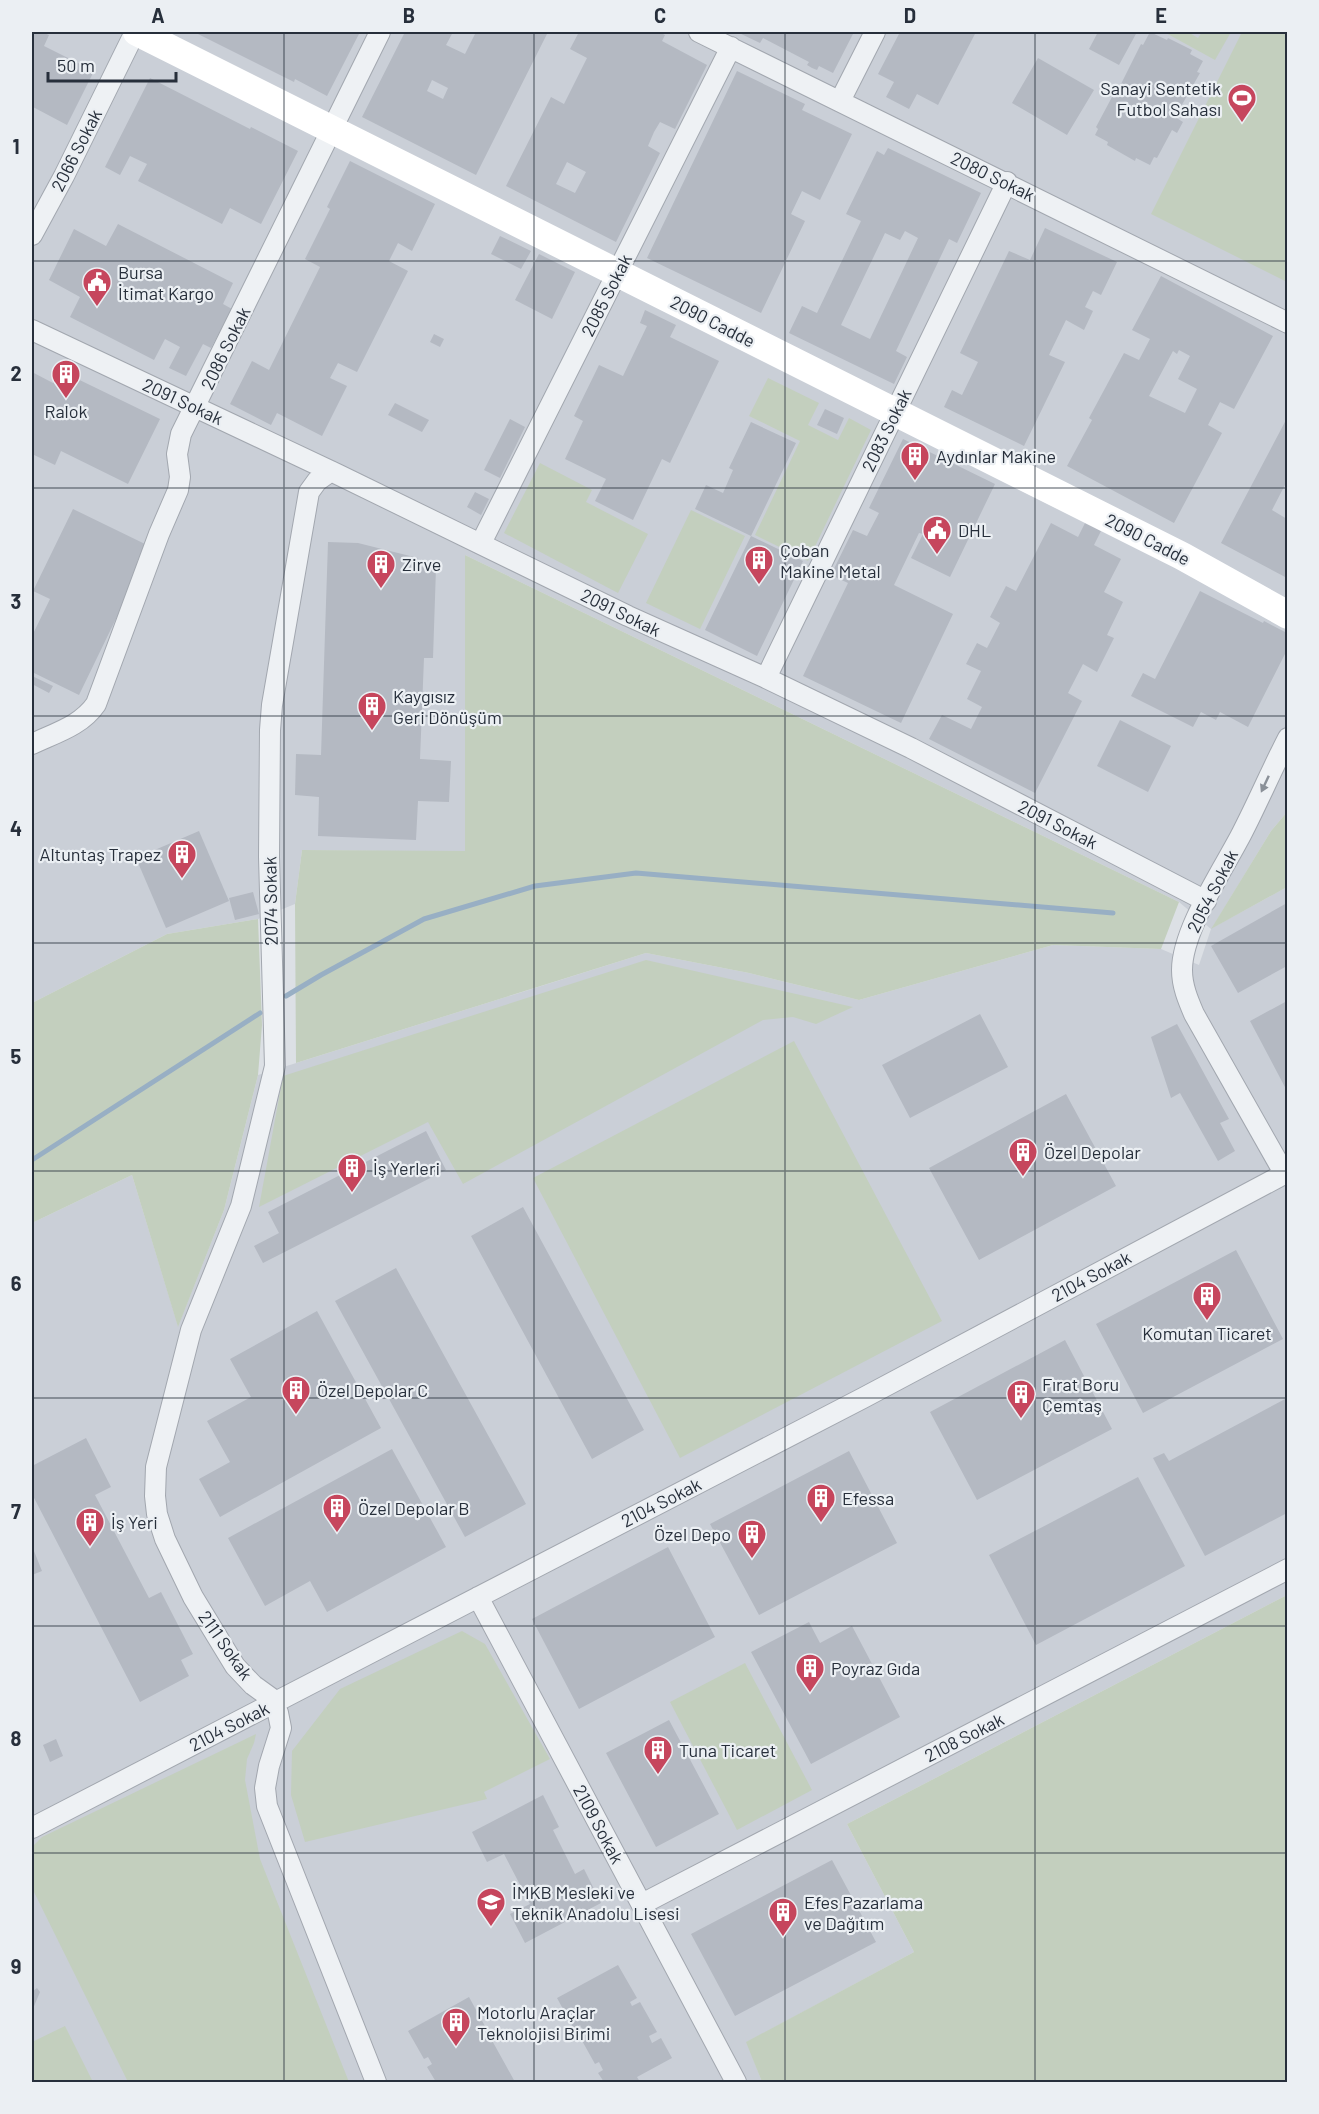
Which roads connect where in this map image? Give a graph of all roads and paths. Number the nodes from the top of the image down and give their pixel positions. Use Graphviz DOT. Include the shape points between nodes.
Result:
graph roads {
  1 [pos="136,32"];
  2 [pos="380,32"];
  3 [pos="699,32"];
  4 [pos="875,32"];
  5 [pos="731,47"];
  6 [pos="840,101"];
  7 [pos="332,130"];
  8 [pos="1007,183"];
  9 [pos="32,235"];
  10 [pos="617,273"];
  11 [pos="1287,322"];
  12 [pos="32,330"];
  13 [pos="195,407"];
  14 [pos="895,412"];
  15 [pos="331,471"];
  16 [pos="481,543"];
  17 [pos="1287,615"];
  18 [pos="766,678"];
  19 [pos="1287,738"];
  20 [pos="32,744"];
  21 [pos="1206,901"];
  22 [pos="1286,1172"];
  23 [pos="191,1330"];
  24 [pos="1287,1569"];
  25 [pos="478,1596"];
  26 [pos="273,1703"];
  27 [pos="32,1828"];
  28 [pos="642,1904"];
  29 [pos="376,2082"];
  30 [pos="736,2082"];
  1 -- 7 [label="street, 2090 Cadde"];
  1 -- 9 [label="street, 2066 Sokak"];
  2 -- 7 [label="street, 2086 Sokak"];
  3 -- 5 [label="street, 2080 Sokak"];
  4 -- 6 [label="street"];
  5 -- 6 [label="street, 2080 Sokak"];
  5 -- 10 [label="street, 2085 Sokak"];
  6 -- 8 [label="street, 2080 Sokak"];
  7 -- 10 [label="street, 2090 Cadde"];
  7 -- 13 [label="street, 2086 Sokak"];
  8 -- 11 [label="street, 2080 Sokak"];
  8 -- 14 [label="street, 2083 Sokak"];
  10 -- 14 [label="street, 2090 Cadde"];
  10 -- 16 [label="street, 2085 Sokak"];
  12 -- 13 [label="street, 2091 Sokak"];
  13 -- 15 [label="street, 2091 Sokak"];
  13 -- 20 [label="street, 2086 Sokak" via="178,445 178,490 96,704 77,723"];
  14 -- 17 [label="street, 2090 Cadde" via="1182,556"];
  14 -- 18 [label="street, 2083 Sokak"];
  15 -- 16 [label="street, 2091 Sokak"];
  15 -- 23 [label="street, 2074 Sokak" via="309,492 272,705 269,857 275,1066 241,1206"];
  16 -- 18 [label="street, 2091 Sokak" via="628,616"];
  18 -- 21 [label="street, 2091 Sokak"];
  19 -- 21 [label="street, 2054 Sokak, one-way"];
  21 -- 22 [label="street, 2054 Sokak" via="1185,944 1185,991 1194,1014"];
  22 -- 25 [label="street, 2104 Sokak"];
  23 -- 26 [label="street, 2111 Sokak" via="156,1467 157,1514 193,1597 228,1655"];
  24 -- 28 [label="street, 2108 Sokak"];
  25 -- 26 [label="street, 2104 Sokak"];
  25 -- 28 [label="street, 2109 Sokak"];
  26 -- 27 [label="street, 2104 Sokak"];
  26 -- 29 [label="street" via="281,1728 266,1781 267,1806"];
  28 -- 30 [label="street, 2109 Sokak"];
}
